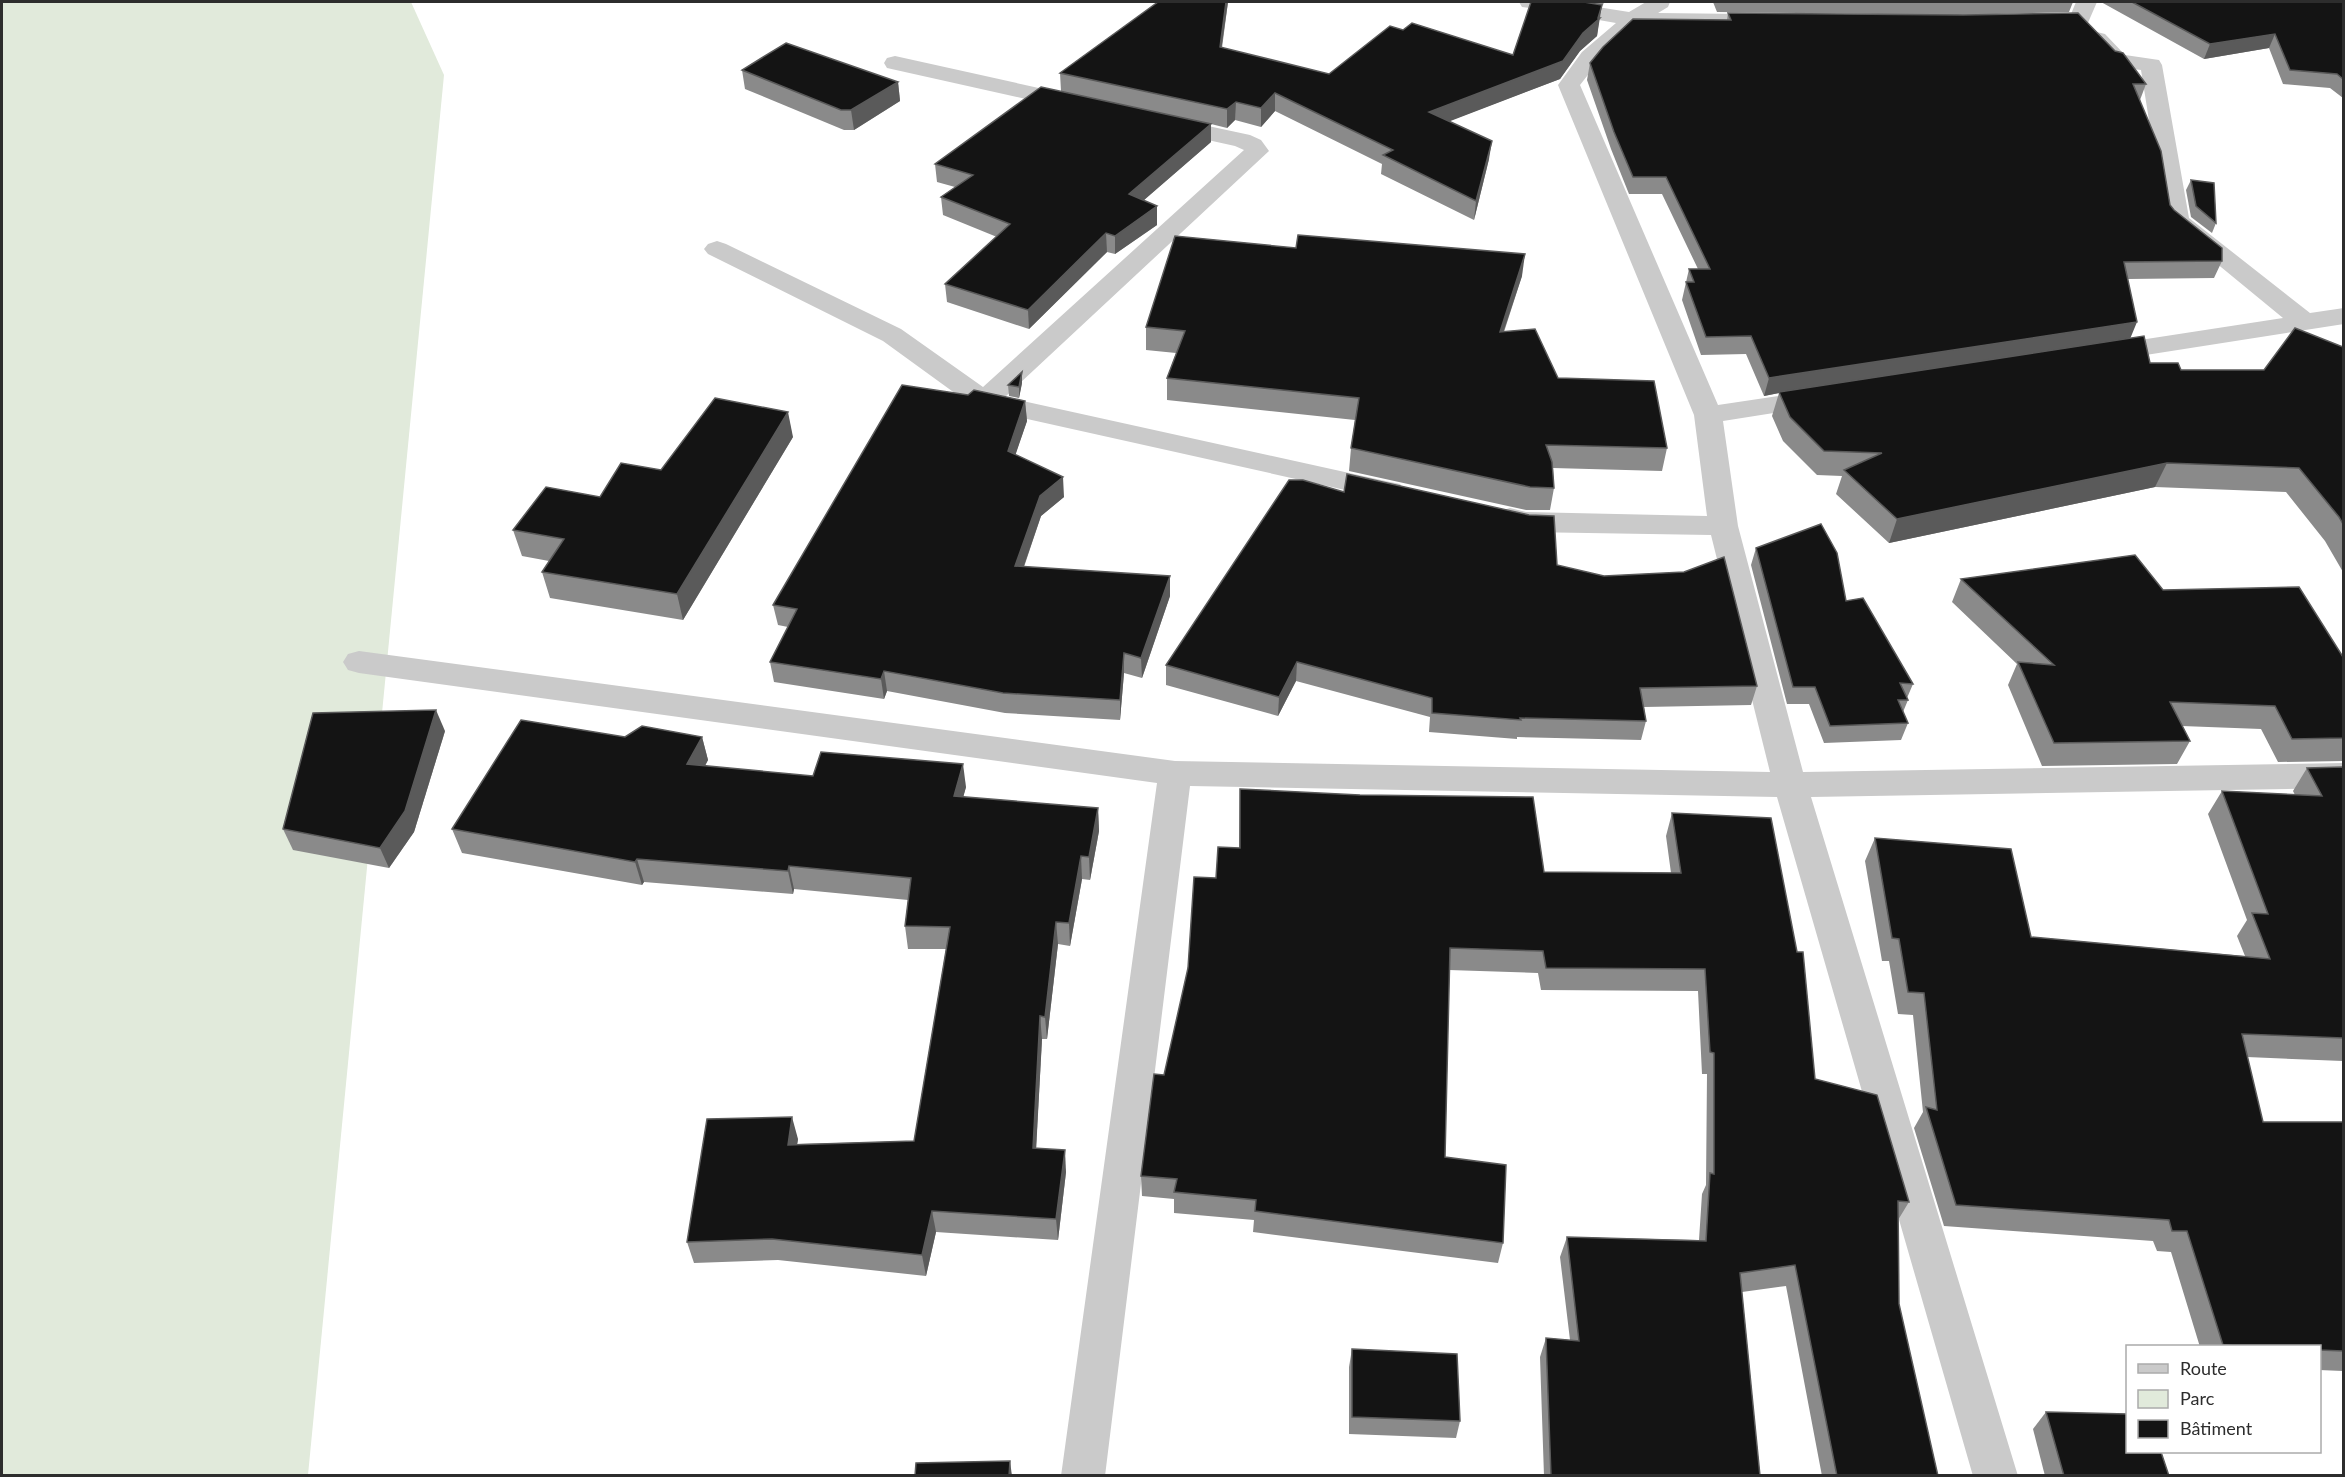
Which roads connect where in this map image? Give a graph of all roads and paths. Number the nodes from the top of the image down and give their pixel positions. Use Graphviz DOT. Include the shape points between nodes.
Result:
graph roads {
  1 [pos="1530,2"];
  2 [pos="1646,10"];
  3 [pos="2083,11"];
  4 [pos="1761,20"];
  5 [pos="2013,22"];
  6 [pos="895,63"];
  7 [pos="1092,107"];
  8 [pos="1149,120"];
  9 [pos="717,249"];
  10 [pos="2343,316"];
  11 [pos="2305,322"];
  12 [pos="2071,358"];
  13 [pos="1849,393"];
  14 [pos="984,401"];
  15 [pos="1708,415"];
  16 [pos="1411,496"];
  17 [pos="1480,512"];
  18 [pos="1723,526"];
  19 [pos="359,662"];
  20 [pos="1175,773"];
  21 [pos="2343,775"];
  22 [pos="1790,785"];
  23 [pos="1083,1476"];
  24 [pos="1996,1476"];
  1 -- 2 [label="street"];
  2 -- 4 [label="street"];
  2 -- 15 [label="street" via="1590,57 1569,85"];
  3 -- 5 [label="street"];
  3 -- 11 [label="street" via="2118,61 2151,65 2177,221"];
  6 -- 7 [label="street"];
  8 -- 14 [label="street" via="1242,140 1257,151"];
  9 -- 14 [label="street" via="892,335"];
  10 -- 11 [label="street"];
  11 -- 12 [label="street"];
  13 -- 15 [label="street"];
  14 -- 16 [label="street"];
  15 -- 18 [label="street"];
  17 -- 18 [label="street" via="1526,522"];
  18 -- 22 [label="street"];
  19 -- 20 [label="street"];
  20 -- 22 [label="street"];
  20 -- 23 [label="street"];
  21 -- 22 [label="street"];
  22 -- 24 [label="street"];
}
